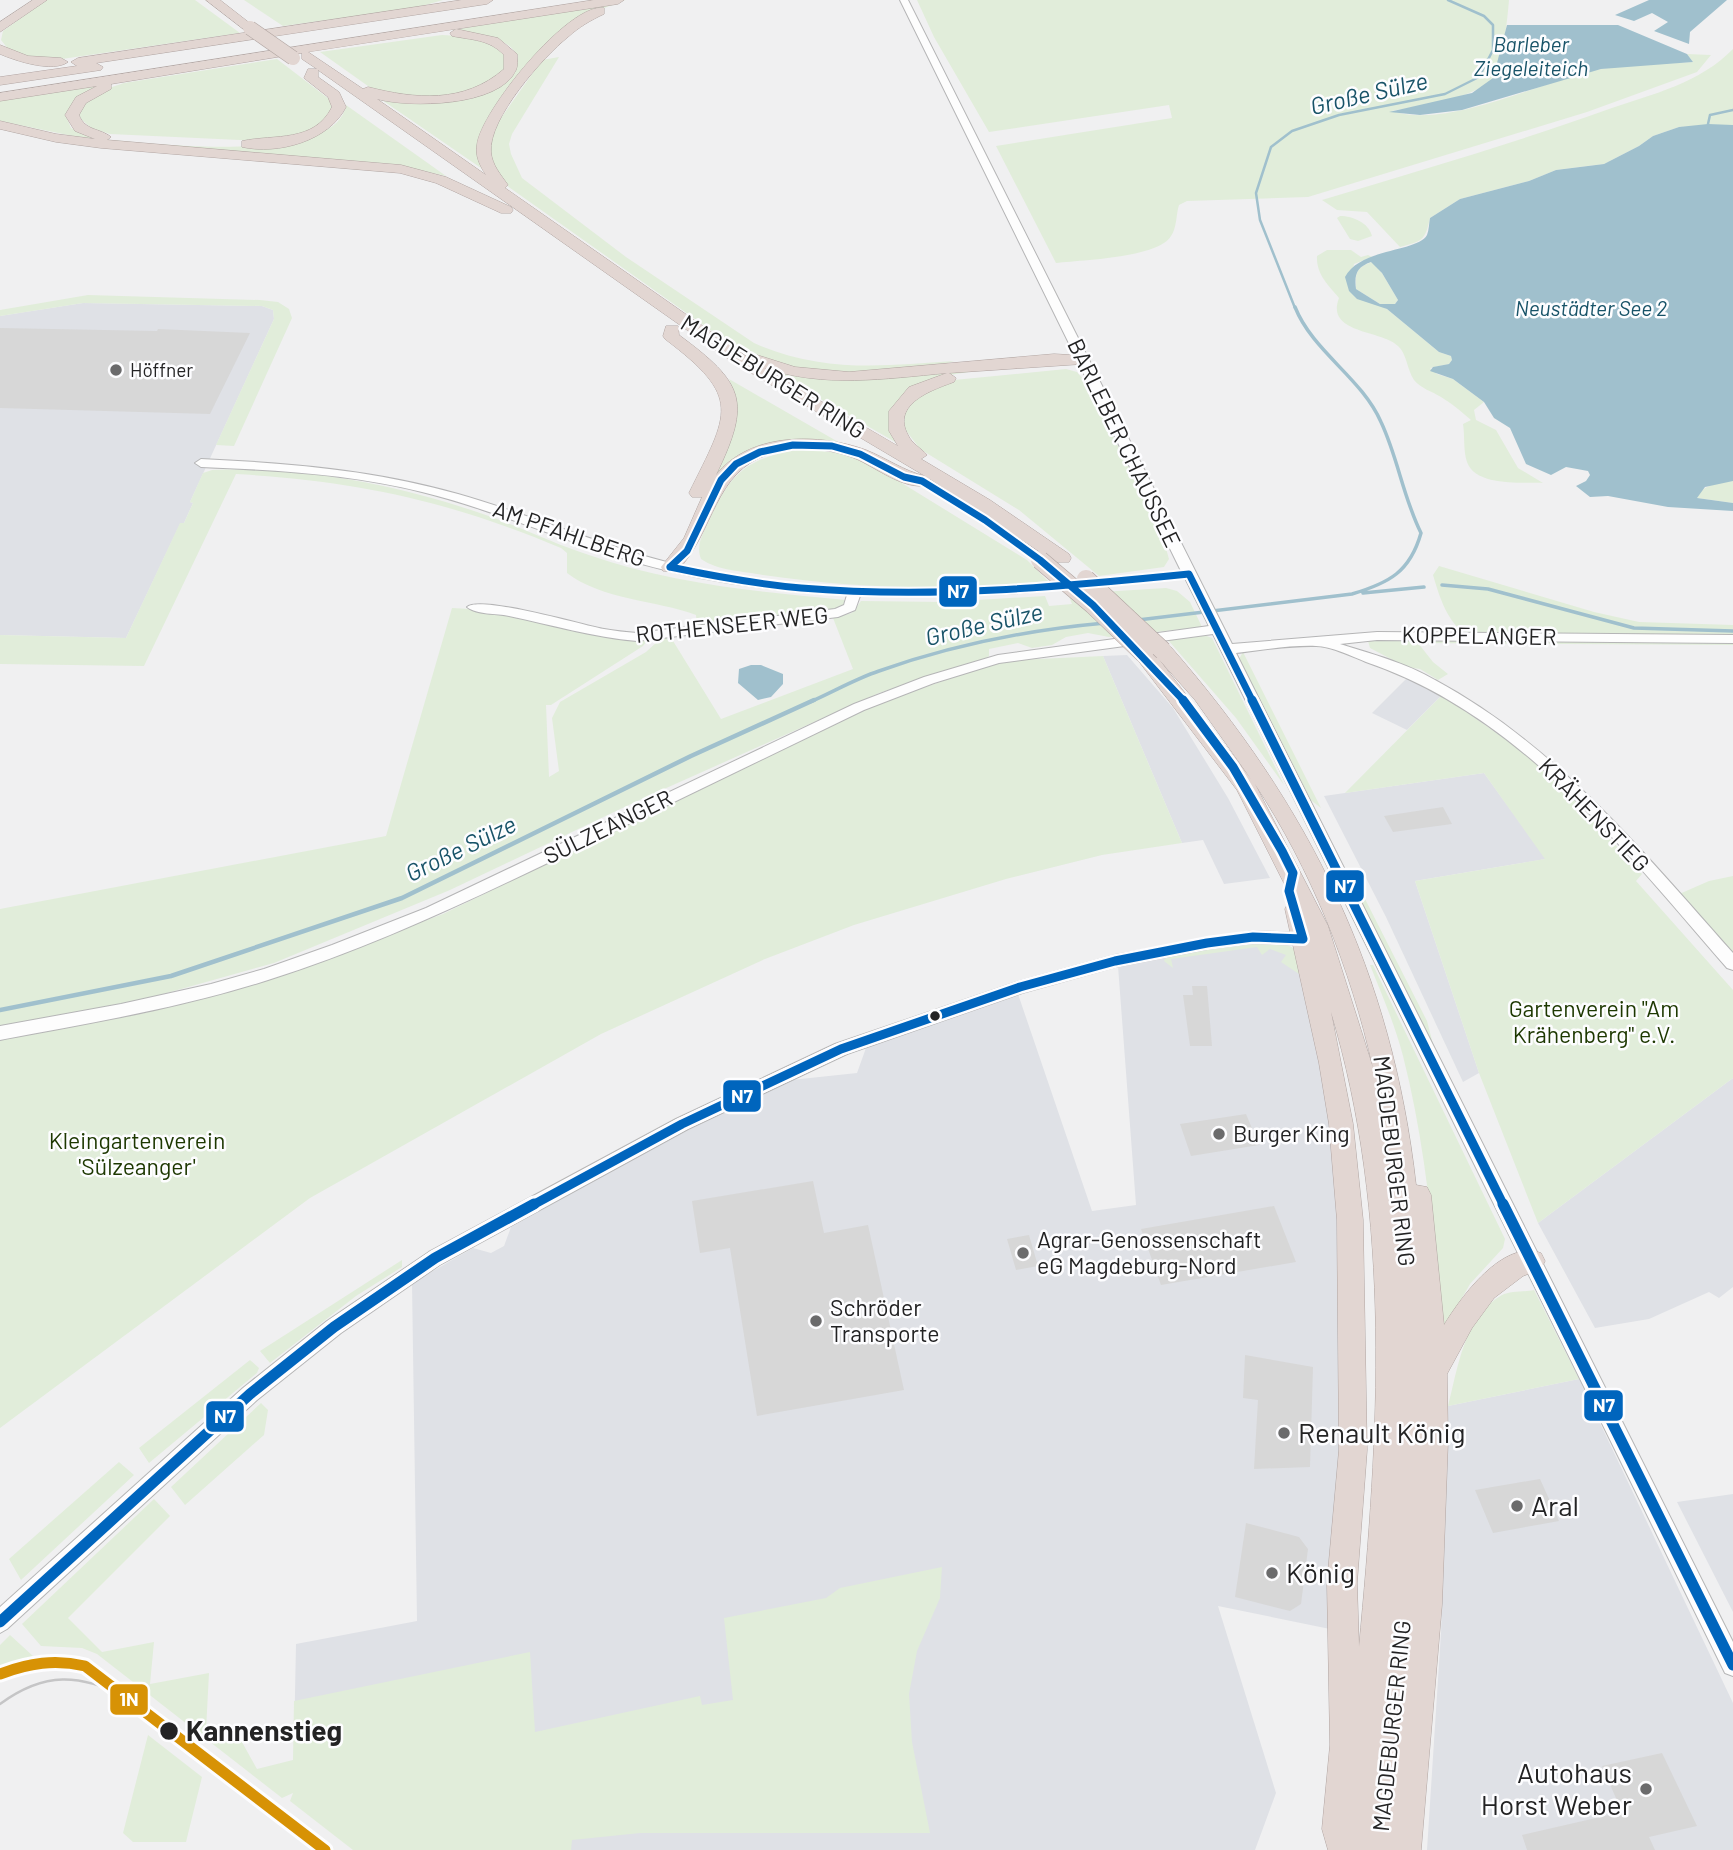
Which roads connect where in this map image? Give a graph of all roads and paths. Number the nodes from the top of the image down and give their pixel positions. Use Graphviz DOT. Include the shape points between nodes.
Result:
graph roads {
  1 [pos="21,0"];
  2 [pos="41,0"];
  3 [pos="212,0"];
  4 [pos="449,0"];
  5 [pos="487,0"];
  6 [pos="532,0"];
  7 [pos="579,0"];
  8 [pos="618,0"];
  9 [pos="633,0"];
  10 [pos="904,0"];
  11 [pos="231,1"];
  12 [pos="0,12"];
  13 [pos="390,15"];
  14 [pos="257,27"];
  15 [pos="0,28"];
  16 [pos="387,38"];
  17 [pos="0,49"];
  18 [pos="102,59"];
  19 [pos="320,71"];
  20 [pos="162,72"];
  21 [pos="0,74"];
  22 [pos="0,81"];
  23 [pos="0,90"];
  24 [pos="0,97"];
  25 [pos="0,125"];
  26 [pos="525,209"];
  27 [pos="506,210"];
  28 [pos="681,327"];
  29 [pos="1083,359"];
  30 [pos="201,463"];
  31 [pos="922,481"];
  32 [pos="963,490"];
  33 [pos="670,567"];
  34 [pos="1189,574"];
  35 [pos="854,592"];
  36 [pos="474,607"];
  37 [pos="1211,617"];
  38 [pos="1733,639"];
  39 [pos="1319,641"];
  40 [pos="1226,649"];
  41 [pos="1154,652"];
  42 [pos="1293,873"];
  43 [pos="1303,939"];
  44 [pos="1733,964"];
  45 [pos="0,1033"];
  46 [pos="1394,1124"];
  47 [pos="1532,1261"];
  48 [pos="1435,1368"];
  49 [pos="0,1622"];
  50 [pos="1733,1665"];
  51 [pos="1345,1850"];
  52 [pos="1353,1850"];
  53 [pos="1379,1850"];
  54 [pos="1404,1850"];
  1 -- 12 [label="highway"];
  2 -- 15 [label="highway"];
  3 -- 14 [label="highway"];
  4 -- 13 [label="highway"];
  5 -- 13 [label="highway"];
  6 -- 22 [label="highway"];
  7 -- 23 [label="highway"];
  8 -- 16 [label="highway"];
  9 -- 26 [label="highway" via="595,12 565,30 488,128 482,146 485,163"];
  10 -- 29 [label="street, BARLEBER CHAUSSEE"];
  11 -- 14 [label="highway"];
  13 -- 18 [label="highway"];
  14 -- 19 [label="highway, MAGDEBURGER RING, bridge"];
  16 -- 19 [label="highway" via="474,35 505,47 512,63 502,79 483,89 426,101 377,95 336,71"];
  16 -- 20 [label="highway"];
  17 -- 18 [label="highway" via="40,62"];
  18 -- 21 [label="highway"];
  19 -- 20 [label="highway" via="311,78 337,98 339,110 324,127 283,142 116,138 88,132 74,121 75,107 94,91"];
  19 -- 26 [label="highway, MAGDEBURGER RING"];
  19 -- 27 [label="highway, MAGDEBURGER RING"];
  20 -- 24 [label="highway"];
  25 -- 27 [label="highway" via="101,145 401,169 441,180"];
  26 -- 28 [label="highway, MAGDEBURGER RING"];
  27 -- 28 [label="highway, MAGDEBURGER RING"];
  28 -- 29 [label="highway" via="706,329 768,365 820,376 877,376"];
  28 -- 31 [label="highway, MAGDEBURGER RING" via="769,393"];
  28 -- 32 [label="highway, MAGDEBURGER RING"];
  28 -- 33 [label="highway" via="671,336 722,378 731,408 723,440 672,548"];
  29 -- 32 [label="highway" via="947,378 904,400 895,421 903,441 962,482"];
  29 -- 34 [label="street, BARLEBER CHAUSSEE"];
  30 -- 33 [label="street, AM PFAHLBERG" via="314,469 400,483"];
  31 -- 33 [label="highway" via="832,446 793,445 760,452 736,464 721,480 687,551"];
  31 -- 41 [label="highway, MAGDEBURGER RING, bridge" via="1040,560"];
  32 -- 41 [label="highway, MAGDEBURGER RING, bridge" via="1062,558 1111,600"];
  33 -- 35 [label="street, AM PFAHLBERG" via="760,583"];
  34 -- 35 [label="street, AM PFAHLBERG" via="993,593"];
  34 -- 37 [label="street, BARLEBER CHAUSSEE"];
  35 -- 36 [label="street, ROTHENSEER WEG" via="850,607 840,613 644,637 606,634"];
  37 -- 40 [label="street, BARLEBER CHAUSSEE"];
  37 -- 45 [label="street, SÜLZEANGER" via="1014,656 929,680 859,707 432,912 382,931 241,982 151,1005"];
  38 -- 39 [label="street, KOPPELANGER" via="1393,635"];
  39 -- 40 [label="street, KOPPELANGER"];
  39 -- 44 [label="street, KRÄHENSTIEG" via="1430,682 1540,758"];
  40 -- 47 [label="street, BARLEBER CHAUSSEE"];
  41 -- 42 [label="highway, MAGDEBURGER RING" via="1233,767"];
  41 -- 46 [label="highway, MAGDEBURGER RING" via="1220,716 1284,812 1313,866 1374,1024"];
  42 -- 43 [label="highway" via="1289,891"];
  42 -- 52 [label="highway, MAGDEBURGER RING" via="1331,967 1365,1086 1378,1149 1388,1247 1391,1378 1387,1496"];
  43 -- 49 [label="street" via="1253,937 1207,943 1115,961 1020,987 841,1049 671,1130 435,1258 334,1327 250,1394"];
  43 -- 51 [label="highway" via="1331,1063 1350,1220 1353,1450 1342,1583 1346,1745 1338,1829"];
  46 -- 48 [label="highway" via="1410,1144 1429,1271"];
  46 -- 53 [label="highway, MAGDEBURGER RING" via="1409,1258 1413,1436 1403,1619"];
  47 -- 48 [label="highway" via="1509,1268 1477,1298"];
  47 -- 50 [label="street, BARLEBER CHAUSSEE"];
  48 -- 54 [label="highway" via="1428,1596"];
}
